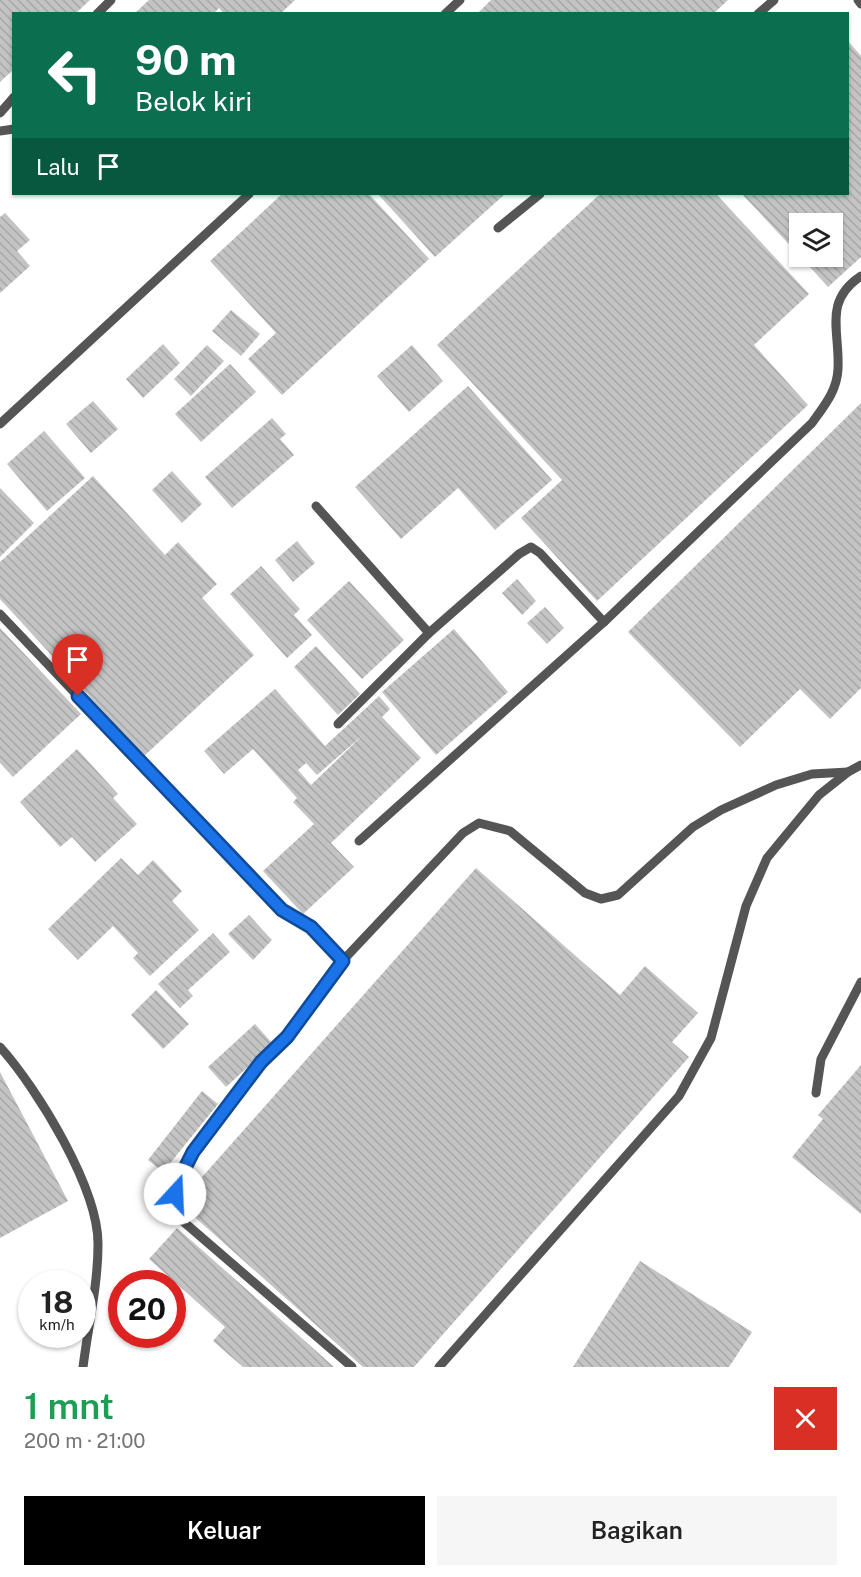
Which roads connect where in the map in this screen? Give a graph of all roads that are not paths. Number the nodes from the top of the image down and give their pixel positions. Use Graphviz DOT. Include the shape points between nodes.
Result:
graph roads {
  1 [pos="111,0"];
  2 [pos="460,0"];
  3 [pos="774,0"];
  4 [pos="858,0"];
  5 [pos="861,4"];
  6 [pos="99,12"];
  7 [pos="447,12"];
  8 [pos="760,12"];
  9 [pos="12,99"];
  10 [pos="0,113"];
  11 [pos="248,195"];
  12 [pos="539,195"];
  13 [pos="498,228"];
  14 [pos="861,276"];
  15 [pos="0,424"];
  16 [pos="316,506"];
  17 [pos="0,614"];
  18 [pos="604,622"];
  19 [pos="429,633"];
  20 [pos="338,724"];
  21 [pos="861,765"];
  22 [pos="848,772"];
  23 [pos="359,841"];
  24 [pos="343,961"];
  25 [pos="861,982"];
  26 [pos="0,1047"];
  27 [pos="816,1092"];
  28 [pos="83,1367"];
  29 [pos="352,1367"];
  30 [pos="439,1367"];
  1 -- 6 [label="lane"];
  2 -- 7 [label="lane"];
  3 -- 8 [label="lane"];
  4 -- 5 [label="lane"];
  9 -- 10 [label="lane"];
  11 -- 15 [label="lane"];
  12 -- 13 [label="lane"];
  14 -- 18 [label="lane" via="839,297 838,371 831,397 812,423"];
  16 -- 19 [label="lane"];
  17 -- 24 [label="lane" via="282,910 311,927"];
  18 -- 19 [label="lane" via="531,548 519,554"];
  18 -- 23 [label="lane"];
  19 -- 20 [label="lane"];
  21 -- 22 [label="lane"];
  22 -- 24 [label="lane" via="812,774 776,785 721,810 693,826 618,895 602,899 585,893 510,831 479,822 463,833"];
  22 -- 30 [label="lane" via="819,795 767,858 746,906 711,1038 679,1096"];
  24 -- 29 [label="lane" via="193,1152 180,1178 171,1211"];
  25 -- 27 [label="lane" via="821,1059"];
  26 -- 28 [label="lane" via="57,1130 92,1200 98,1243"];
}
